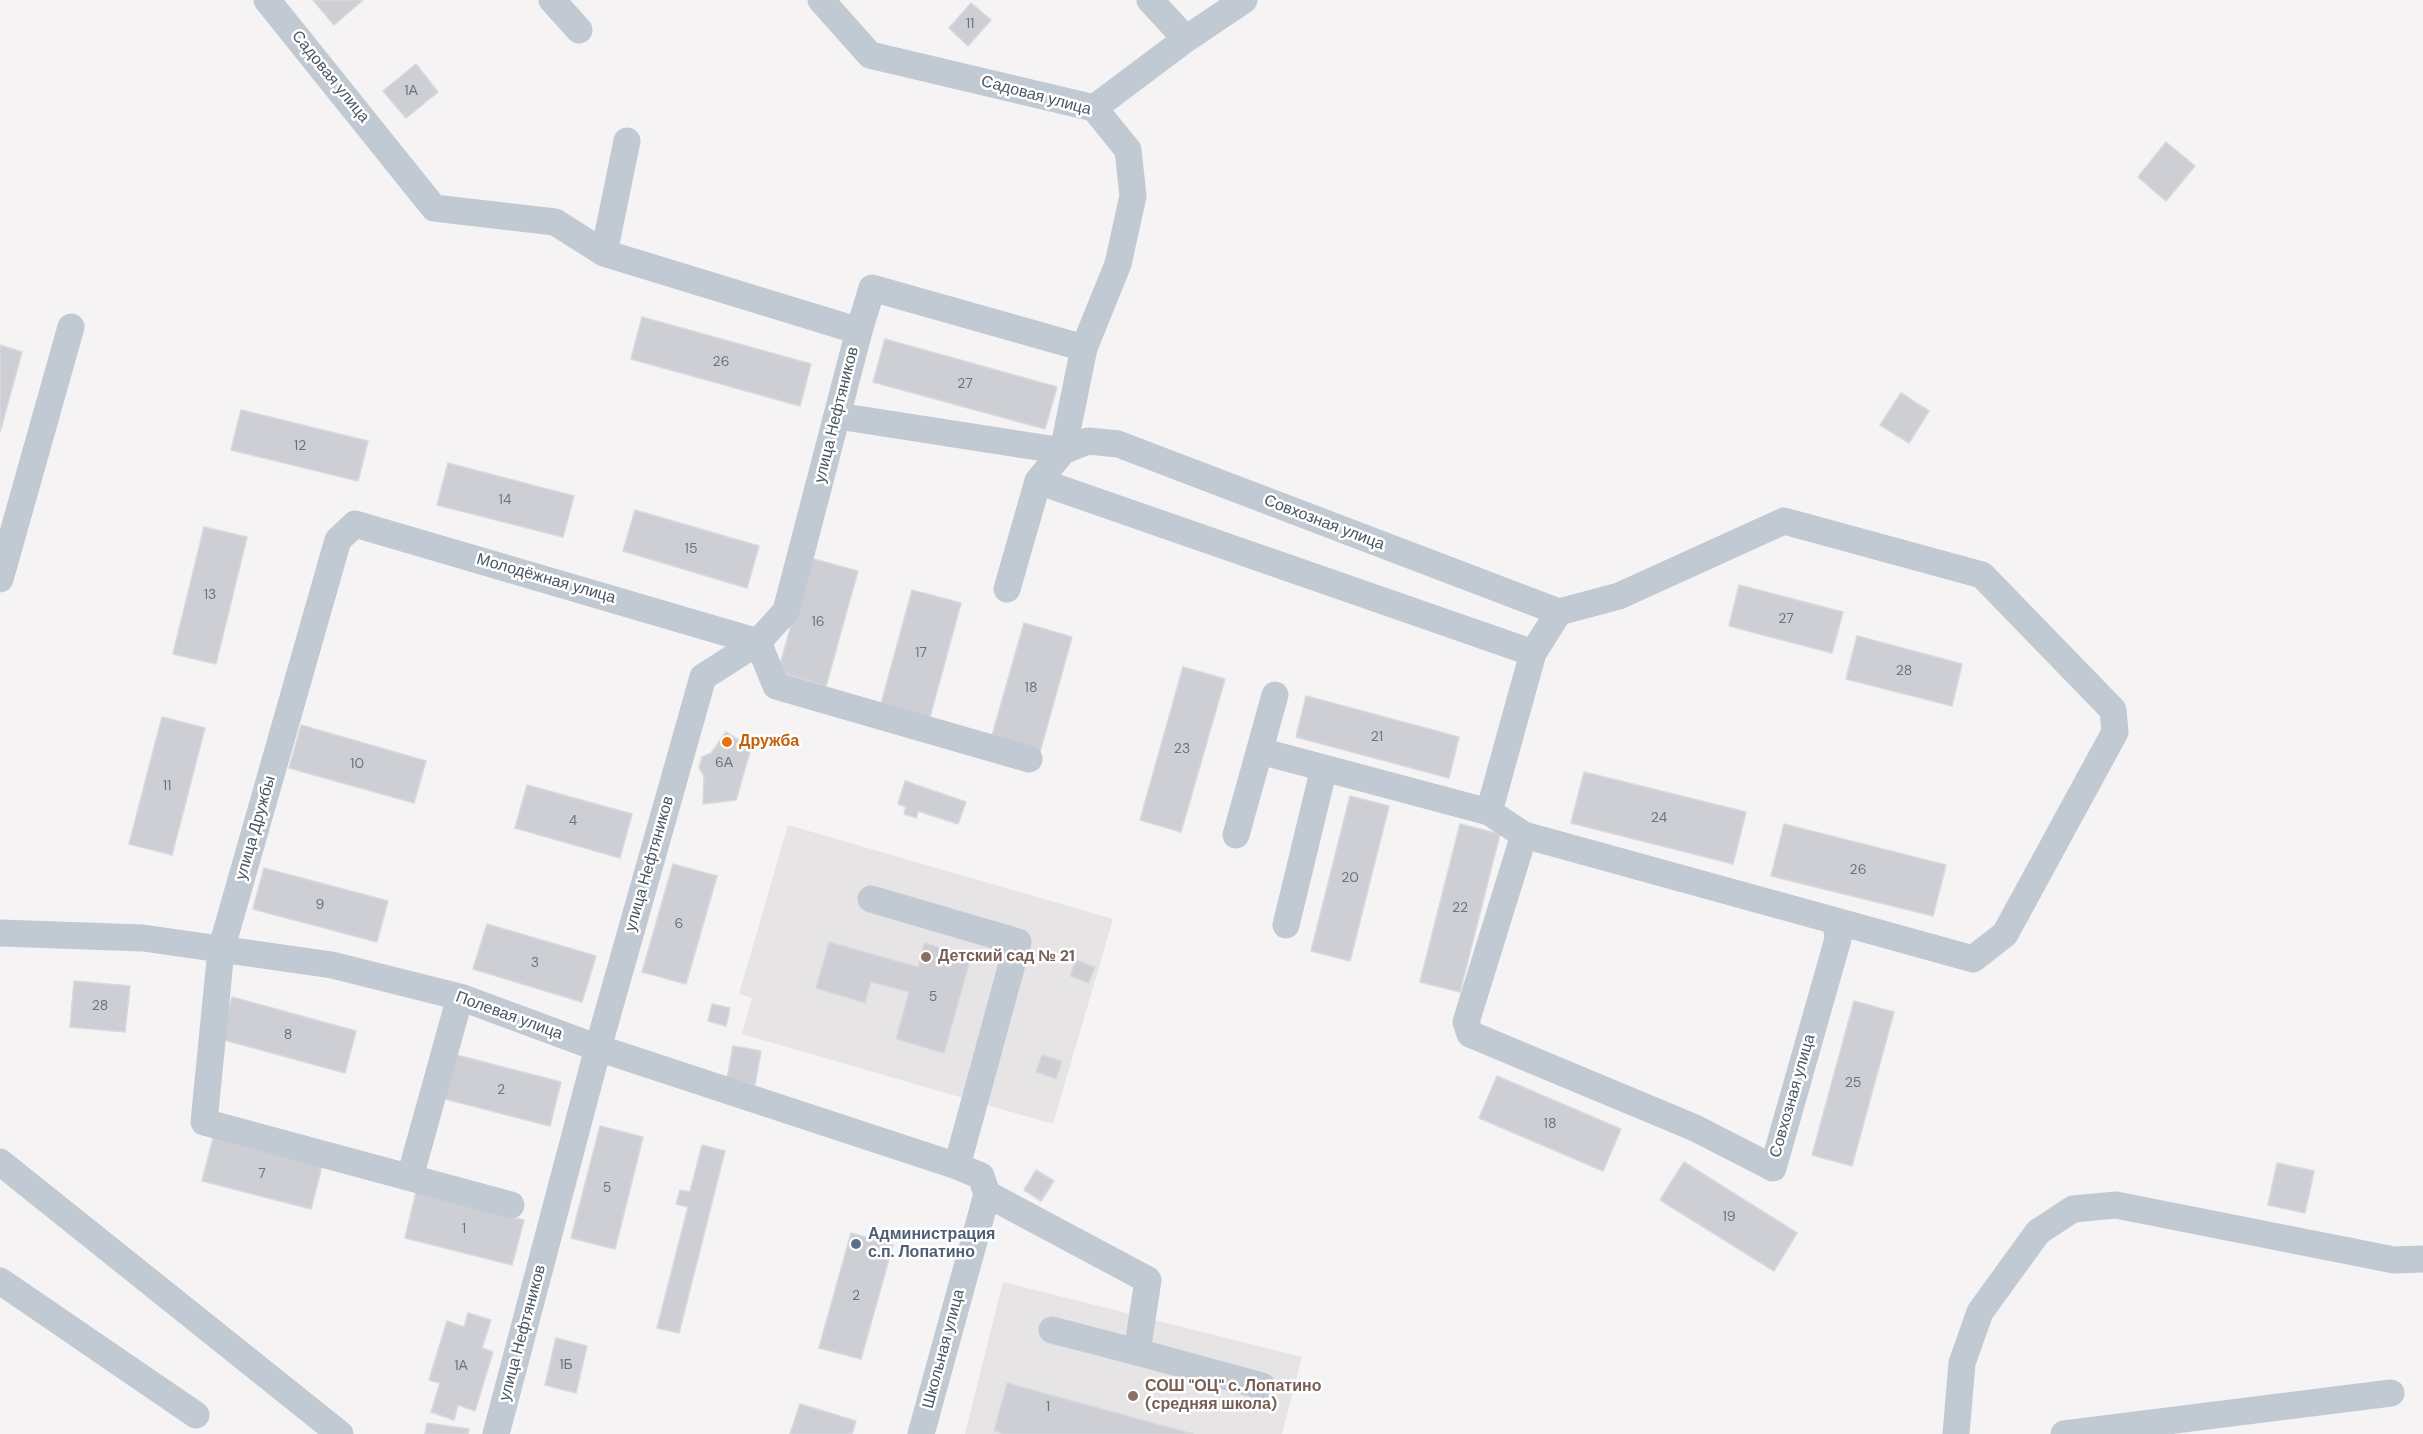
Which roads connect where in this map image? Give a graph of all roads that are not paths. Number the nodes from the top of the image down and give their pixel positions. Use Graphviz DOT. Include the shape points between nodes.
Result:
graph roads {
  1 [pos="267,0"];
  2 [pos="552,0"];
  3 [pos="821,0"];
  4 [pos="1150,0"];
  5 [pos="1244,0"];
  6 [pos="579,30"];
  7 [pos="1186,39"];
  8 [pos="1094,108"];
  9 [pos="627,141"];
  10 [pos="604,253"];
  11 [pos="71,327"];
  12 [pos="858,331"];
  13 [pos="1084,348"];
  14 [pos="838,416"];
  15 [pos="1063,451"];
  16 [pos="1038,481"];
  17 [pos="338,540"];
  18 [pos="0,579"];
  19 [pos="1007,589"];
  20 [pos="1558,612"];
  21 [pos="758,642"];
  22 [pos="1533,653"];
  23 [pos="1275,695"];
  24 [pos="1260,751"];
  25 [pos="1029,759"];
  26 [pos="1324,768"];
  27 [pos="1489,812"];
  28 [pos="1236,835"];
  29 [pos="1524,835"];
  30 [pos="871,899"];
  31 [pos="1836,921"];
  32 [pos="1286,925"];
  33 [pos="0,933"];
  34 [pos="221,950"];
  35 [pos="460,997"];
  36 [pos="598,1048"];
  37 [pos="0,1162"];
  38 [pos="957,1167"];
  39 [pos="410,1178"];
  40 [pos="987,1194"];
  41 [pos="511,1205"];
  42 [pos="2423,1259"];
  43 [pos="0,1281"];
  44 [pos="1052,1330"];
  45 [pos="1137,1352"];
  46 [pos="1262,1386"];
  47 [pos="2391,1393"];
  48 [pos="196,1415"];
  49 [pos="340,1434"];
  50 [pos="496,1434"];
  51 [pos="921,1434"];
  52 [pos="1956,1434"];
  53 [pos="2064,1434"];
  1 -- 10 [label="street, Садовая улица" via="434,208 555,222"];
  2 -- 6 [label="street"];
  3 -- 8 [label="street, Садовая улица" via="870,56"];
  4 -- 7 [label="street"];
  5 -- 7 [label="street"];
  7 -- 8 [label="street"];
  8 -- 13 [label="street, Садовая улица" via="1128,150 1133,196 1118,264"];
  9 -- 10 [label="street"];
  10 -- 12 [label="street, Садовая улица"];
  11 -- 18 [label="street"];
  12 -- 13 [label="street, улица Нефтяников" via="872,288"];
  12 -- 14 [label="street, улица Нефтяников"];
  13 -- 15 [label="street, Садовая улица"];
  14 -- 15 [label="street, Совхозная улица"];
  14 -- 21 [label="street, улица Нефтяников" via="786,611"];
  15 -- 16 [label="street"];
  15 -- 20 [label="street, Совхозная улица" via="1088,441 1118,444"];
  16 -- 19 [label="street"];
  16 -- 22 [label="street"];
  17 -- 21 [label="street, Молодёжная улица" via="355,524"];
  17 -- 34 [label="street, улица Дружбы"];
  20 -- 22 [label="street"];
  20 -- 31 [label="street" via="1619,596 1784,521 1982,575 2113,710 2115,732 2005,933 1973,959"];
  21 -- 25 [label="street" via="776,686"];
  21 -- 36 [label="street, улица Нефтяников" via="703,677"];
  22 -- 27 [label="street"];
  23 -- 24 [label="street"];
  24 -- 26 [label="street"];
  24 -- 28 [label="street"];
  26 -- 27 [label="street"];
  26 -- 32 [label="street"];
  27 -- 29 [label="street"];
  29 -- 31 [label="street"];
  29 -- 31 [label="street, Совхозная улица" via="1467,1022 1470,1034 1695,1128 1773,1168 1838,939"];
  30 -- 38 [label="street" via="1018,942"];
  33 -- 34 [label="street, Полевая улица" via="142,938"];
  34 -- 35 [label="street, Полевая улица" via="332,965"];
  34 -- 39 [label="street, улица Дружбы" via="204,1122"];
  35 -- 36 [label="street, Полевая улица"];
  35 -- 39 [label="street"];
  36 -- 38 [label="street, Полевая улица"];
  36 -- 50 [label="street, улица Нефтяников"];
  37 -- 49 [label="street"];
  38 -- 40 [label="street, Полевая улица" via="981,1176"];
  39 -- 41 [label="street"];
  40 -- 45 [label="street" via="1148,1280"];
  40 -- 51 [label="street, Школьная улица"];
  42 -- 52 [label="street" via="2394,1260 2116,1205 2073,1209 2038,1232 1980,1312 1962,1363"];
  43 -- 48 [label="street"];
  44 -- 45 [label="street"];
  45 -- 46 [label="street"];
  47 -- 53 [label="street"];
}
